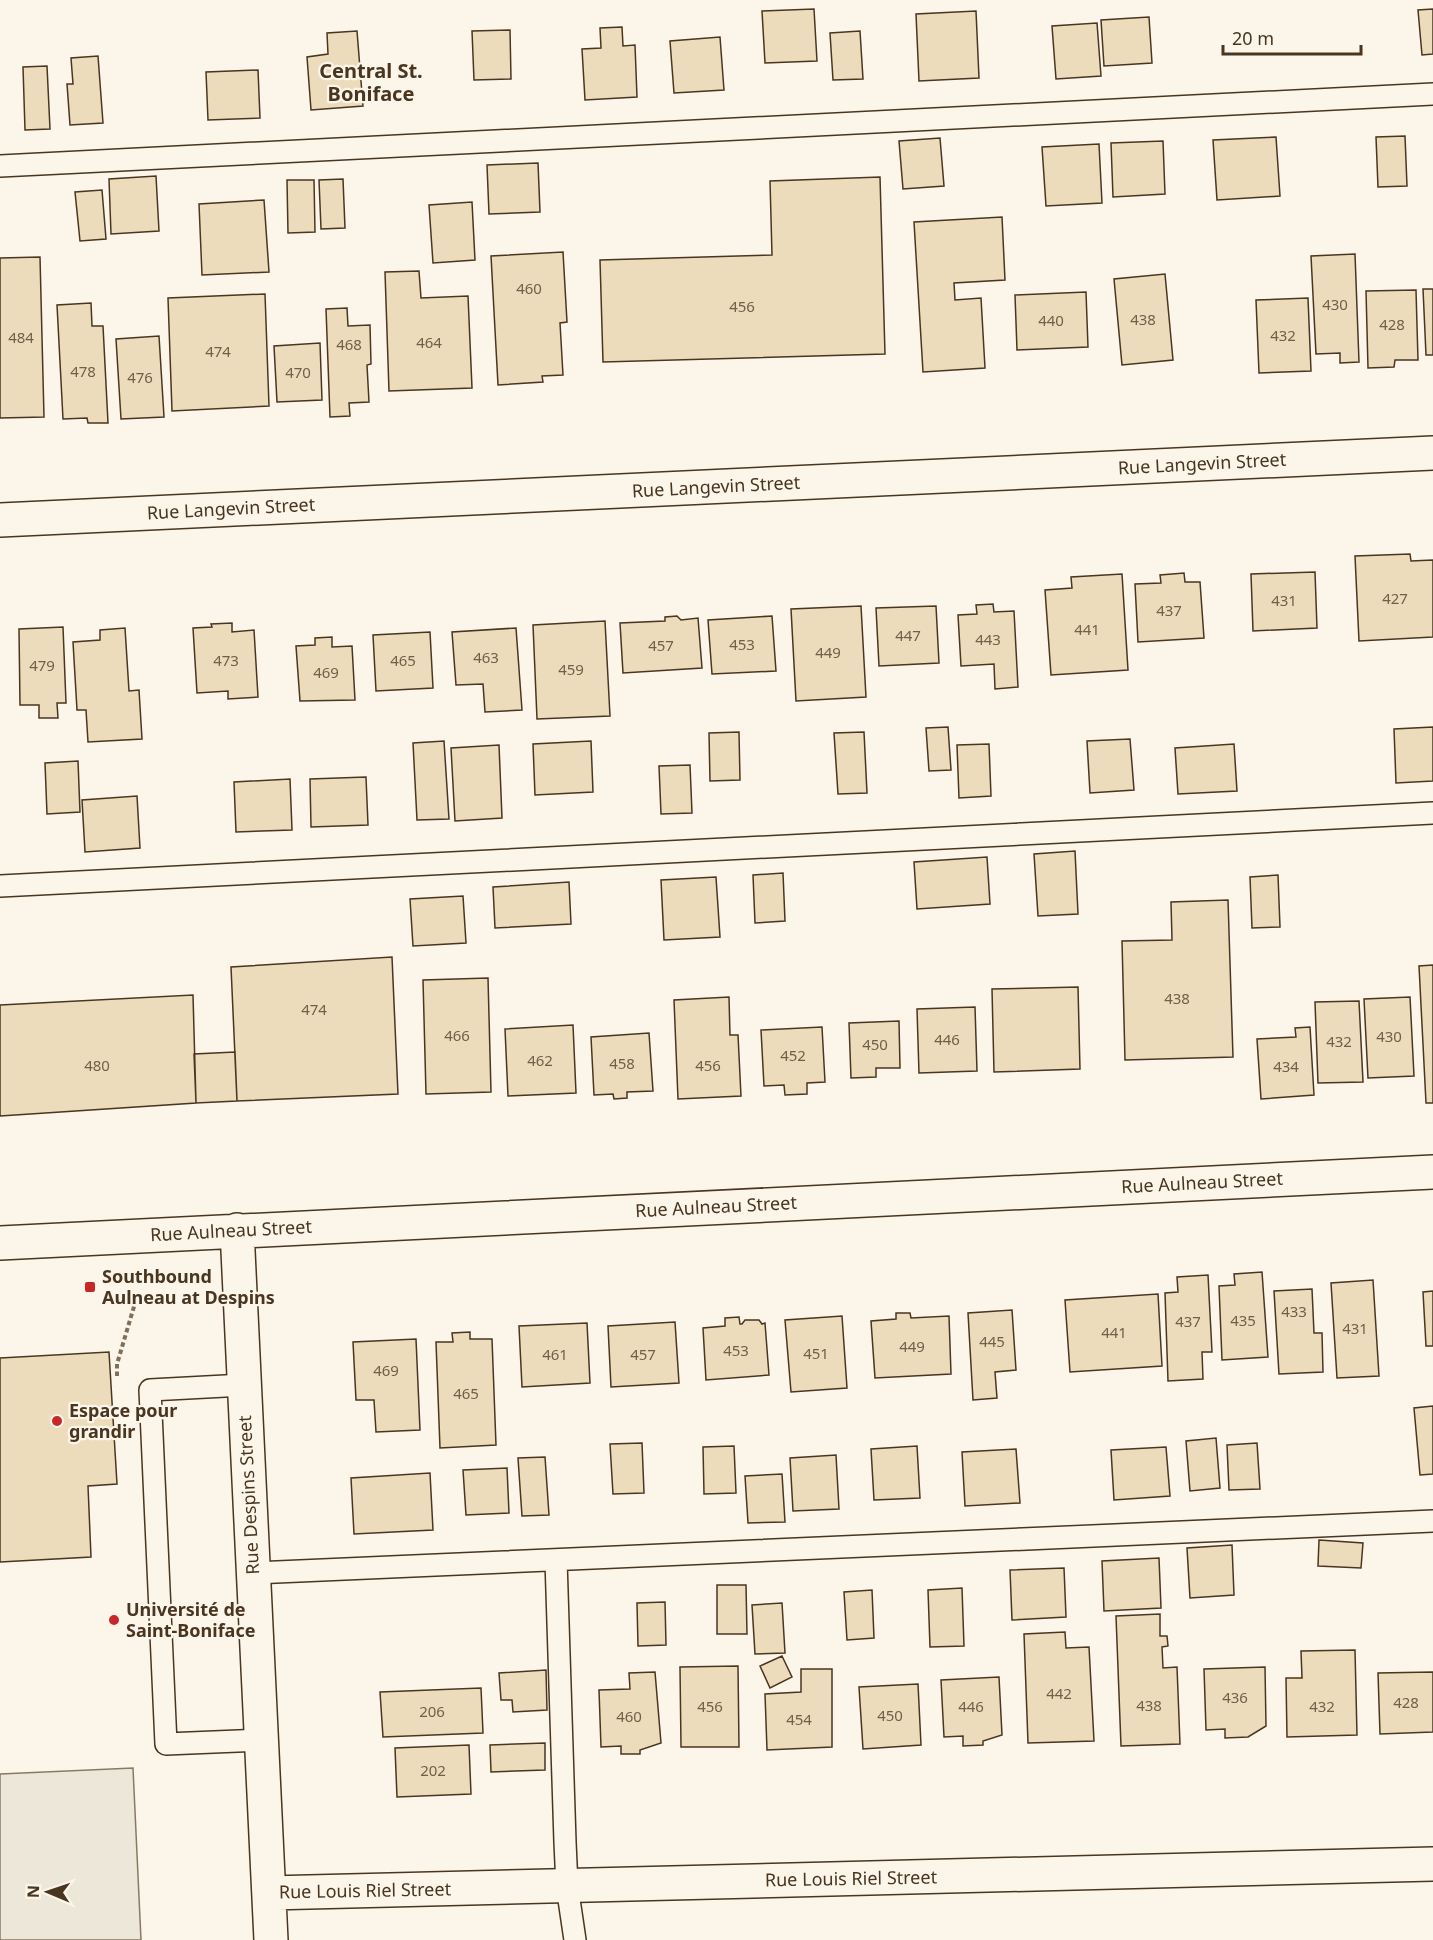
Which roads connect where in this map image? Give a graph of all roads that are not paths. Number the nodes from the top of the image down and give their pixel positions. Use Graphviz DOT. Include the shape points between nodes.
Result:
graph roads {
  1 [pos="1433,94"];
  2 [pos="0,166"];
  3 [pos="1433,453"];
  4 [pos="0,520"];
  5 [pos="1433,813"];
  6 [pos="0,886"];
  7 [pos="1433,1172"];
  8 [pos="237,1230"];
  9 [pos="0,1243"];
  10 [pos="244,1385"];
  11 [pos="1433,1521"];
  12 [pos="556,1560"];
  13 [pos="253,1573"];
  14 [pos="261,1740"];
  15 [pos="1433,1864"];
  16 [pos="567,1886"];
  17 [pos="269,1893"];
  18 [pos="271,1940"];
  19 [pos="574,1940"];
  1 -- 2 [label="lane"];
  3 -- 4 [label="street, Rue Langevin Street"];
  5 -- 6 [label="lane"];
  7 -- 8 [label="street, Rue Aulneau Street"];
  8 -- 9 [label="street, Rue Aulneau Street"];
  8 -- 10 [label="street, Rue Despins Street"];
  10 -- 13 [label="street, Rue Despins Street"];
  10 -- 14 [label="lane" via="150,1390 166,1744"];
  11 -- 12 [label="lane"];
  12 -- 13 [label="lane"];
  12 -- 16 [label="lane"];
  13 -- 14 [label="street, Rue Despins Street"];
  14 -- 17 [label="street, Rue Despins Street"];
  15 -- 16 [label="street, Rue Louis Riel Street"];
  16 -- 17 [label="street, Rue Louis Riel Street"];
  16 -- 19 [label="lane"];
  17 -- 18 [label="street, Rue Despins Street"];
}
